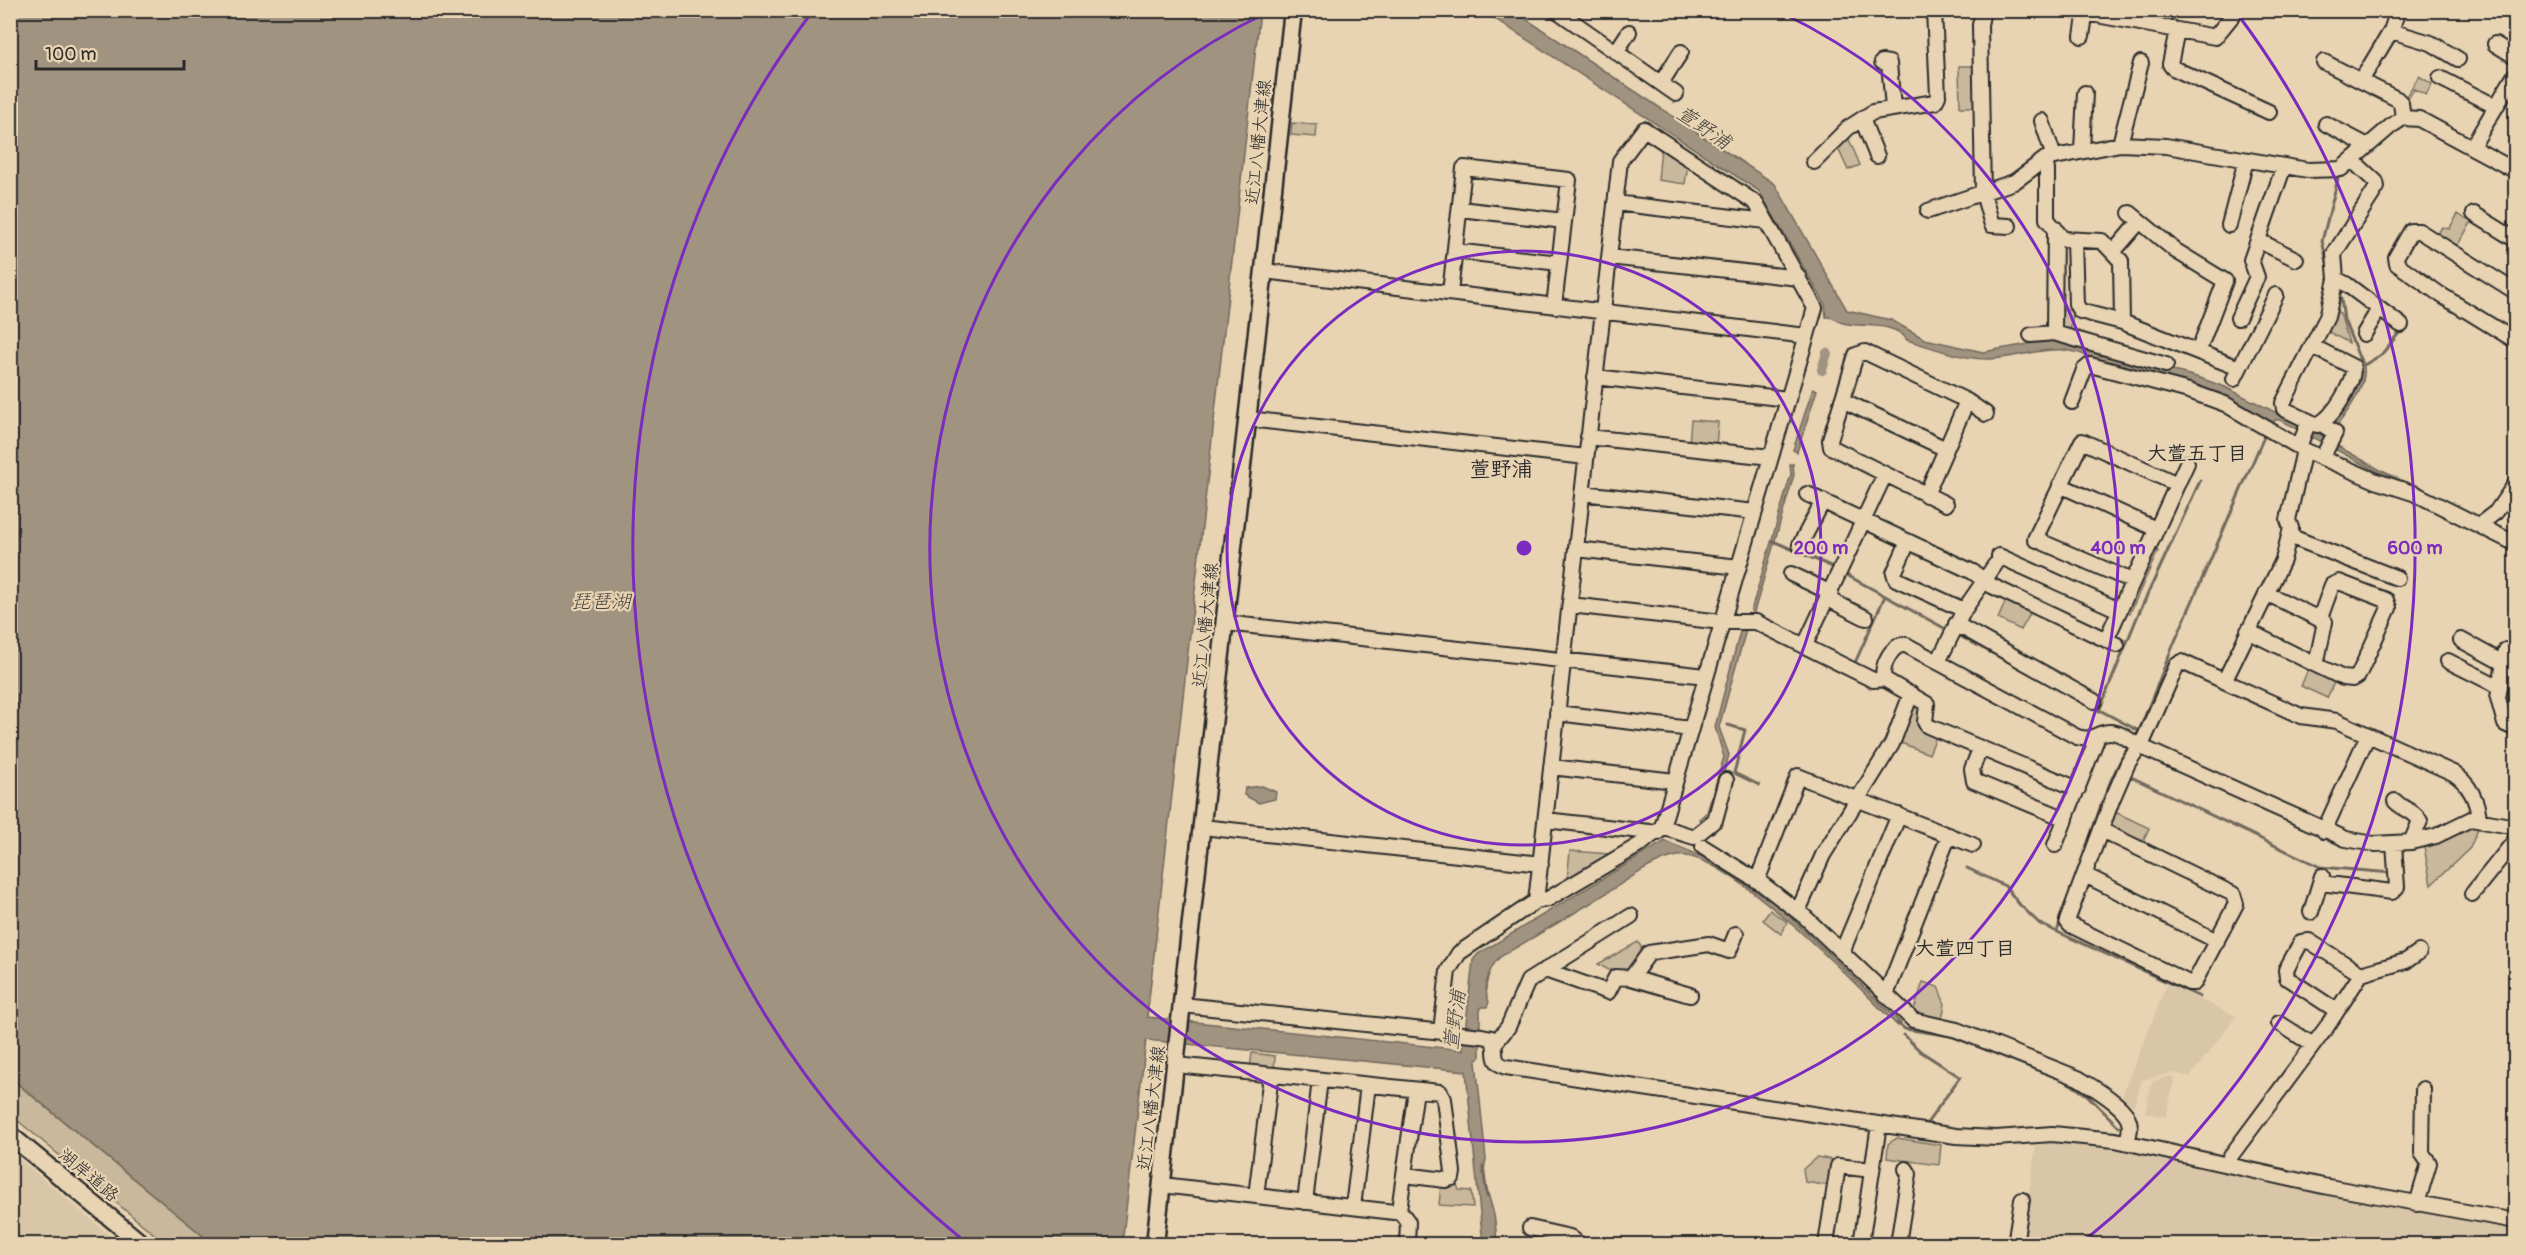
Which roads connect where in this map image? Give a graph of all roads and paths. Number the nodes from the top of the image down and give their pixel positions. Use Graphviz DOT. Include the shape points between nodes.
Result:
graph roads {
  1 [pos="1293,10"];
  2 [pos="1556,10"];
  3 [pos="1934,10"];
  4 [pos="1983,10"];
  5 [pos="2070,10"];
  6 [pos="2237,10"];
  7 [pos="2397,10"];
  8 [pos="2086,12"];
  9 [pos="1576,16"];
  10 [pos="2176,30"];
  11 [pos="2391,31"];
  12 [pos="1629,32"];
  13 [pos="2082,36"];
  14 [pos="2495,44"];
  15 [pos="1616,52"];
  16 [pos="1681,52"];
  17 [pos="2516,57"];
  18 [pos="2458,59"];
  19 [pos="1882,62"];
  20 [pos="2324,62"];
  21 [pos="2141,63"];
  22 [pos="2516,73"];
  23 [pos="2440,78"];
  24 [pos="2361,81"];
  25 [pos="1661,83"];
  26 [pos="2085,93"];
  27 [pos="1676,94"];
  28 [pos="2495,106"];
  29 [pos="1893,108"];
  30 [pos="2269,112"];
  31 [pos="2403,118"];
  32 [pos="1862,119"];
  33 [pos="2042,121"];
  34 [pos="2326,124"];
  35 [pos="2120,144"];
  36 [pos="2368,146"];
  37 [pos="2472,147"];
  38 [pos="2082,150"];
  39 [pos="1876,156"];
  40 [pos="2049,158"];
  41 [pos="2247,160"];
  42 [pos="2352,160"];
  43 [pos="1814,162"];
  44 [pos="2284,166"];
  45 [pos="2516,171"];
  46 [pos="1983,193"];
  47 [pos="1615,203"];
  48 [pos="1460,209"];
  49 [pos="1928,211"];
  50 [pos="2474,214"];
  51 [pos="1564,221"];
  52 [pos="1766,221"];
  53 [pos="2229,225"];
  54 [pos="2009,226"];
  55 [pos="2055,228"];
  56 [pos="2074,240"];
  57 [pos="2516,240"];
  58 [pos="2259,241"];
  59 [pos="1455,251"];
  60 [pos="2114,251"];
  61 [pos="1609,257"];
  62 [pos="2296,259"];
  63 [pos="1559,263"];
  64 [pos="1264,271"];
  65 [pos="1799,278"];
  66 [pos="2336,279"];
  67 [pos="2516,291"];
  68 [pos="1450,293"];
  69 [pos="2276,295"];
  70 [pos="1554,306"];
  71 [pos="2379,309"];
  72 [pos="1602,312"];
  73 [pos="2238,318"];
  74 [pos="2122,322"];
  75 [pos="2401,325"];
  76 [pos="2054,333"];
  77 [pos="2364,334"];
  78 [pos="2031,335"];
  79 [pos="1807,336"];
  80 [pos="2516,341"];
  81 [pos="2312,346"];
  82 [pos="2198,352"];
  83 [pos="2166,365"];
  84 [pos="1595,377"];
  85 [pos="1788,399"];
  86 [pos="1842,400"];
  87 [pos="1967,401"];
  88 [pos="2072,402"];
  89 [pos="1986,414"];
  90 [pos="1248,419"];
  91 [pos="1588,437"];
  92 [pos="2317,437"];
  93 [pos="1946,449"];
  94 [pos="1586,457"];
  95 [pos="1771,457"];
  96 [pos="2187,463"];
  97 [pos="1885,474"];
  98 [pos="2516,483"];
  99 [pos="2177,484"];
  100 [pos="2060,485"];
  101 [pos="1582,494"];
  102 [pos="1807,494"];
  103 [pos="1926,495"];
  104 [pos="1823,501"];
  105 [pos="1946,504"];
  106 [pos="1755,512"];
  107 [pos="1864,521"];
  108 [pos="2479,525"];
  109 [pos="2156,529"];
  110 [pos="2289,536"];
  111 [pos="1908,542"];
  112 [pos="2516,544"];
  113 [pos="1800,545"];
  114 [pos="1576,549"];
  115 [pos="1739,567"];
  116 [pos="1791,574"];
  117 [pos="2397,578"];
  118 [pos="1984,580"];
  119 [pos="2132,581"];
  120 [pos="2266,593"];
  121 [pos="1829,596"];
  122 [pos="1569,605"];
  123 [pos="1964,610"];
  124 [pos="2119,610"];
  125 [pos="1866,618"];
  126 [pos="2320,618"];
  127 [pos="1722,622"];
  128 [pos="1225,623"];
  129 [pos="1956,624"];
  130 [pos="2248,631"];
  131 [pos="2461,640"];
  132 [pos="1805,645"];
  133 [pos="1563,660"];
  134 [pos="2448,661"];
  135 [pos="1938,662"];
  136 [pos="2316,665"];
  137 [pos="1706,676"];
  138 [pos="1884,679"];
  139 [pos="2225,680"];
  140 [pos="2500,687"];
  141 [pos="1911,694"];
  142 [pos="2094,701"];
  143 [pos="1557,713"];
  144 [pos="1691,729"];
  145 [pos="2516,729"];
  146 [pos="2368,735"];
  147 [pos="2098,736"];
  148 [pos="2139,746"];
  149 [pos="1980,749"];
  150 [pos="1551,767"];
  151 [pos="1726,780"];
  152 [pos="1675,781"];
  153 [pos="2078,789"];
  154 [pos="1857,798"];
  155 [pos="2395,801"];
  156 [pos="1899,815"];
  157 [pos="2066,819"];
  158 [pos="1545,820"];
  159 [pos="2479,820"];
  160 [pos="1202,827"];
  161 [pos="2516,827"];
  162 [pos="1660,830"];
  163 [pos="2101,830"];
  164 [pos="2324,831"];
  165 [pos="1950,835"];
  166 [pos="2516,839"];
  167 [pos="2411,842"];
  168 [pos="2394,844"];
  169 [pos="1973,845"];
  170 [pos="2055,845"];
  171 [pos="1703,847"];
  172 [pos="1541,864"];
  173 [pos="2085,875"];
  174 [pos="1757,881"];
  175 [pos="2472,894"];
  176 [pos="1536,902"];
  177 [pos="1797,911"];
  178 [pos="2311,912"];
  179 [pos="1631,916"];
  180 [pos="1736,934"];
  181 [pos="2217,941"];
  182 [pos="1842,952"];
  183 [pos="2419,952"];
  184 [pos="1545,970"];
  185 [pos="2361,974"];
  186 [pos="1631,978"];
  187 [pos="1690,995"];
  188 [pos="1886,995"];
  189 [pos="1182,1009"];
  190 [pos="2337,1011"];
  191 [pos="2279,1023"];
  192 [pos="1441,1031"];
  193 [pos="1495,1043"];
  194 [pos="2313,1045"];
  195 [pos="1176,1065"];
  196 [pos="1271,1075"];
  197 [pos="1320,1080"];
  198 [pos="1368,1085"];
  199 [pos="2423,1089"];
  200 [pos="1416,1090"];
  201 [pos="1879,1125"];
  202 [pos="10,1135"];
  203 [pos="2127,1142"];
  204 [pos="2228,1166"];
  205 [pos="1906,1169"];
  206 [pos="1872,1170"];
  207 [pos="1406,1175"];
  208 [pos="1162,1185"];
  209 [pos="1256,1196"];
  210 [pos="2022,1200"];
  211 [pos="1305,1202"];
  212 [pos="2417,1204"];
  213 [pos="1353,1207"];
  214 [pos="1399,1210"];
  215 [pos="2516,1221"];
  216 [pos="1539,1234"];
  217 [pos="142,1245"];
  218 [pos="1155,1245"];
  219 [pos="1407,1245"];
  220 [pos="1579,1245"];
  221 [pos="1826,1245"];
  222 [pos="1861,1245"];
  223 [pos="1898,1245"];
  224 [pos="2015,1245"];
  1 -- 64 [label="main road, 近江八幡大津線"];
  2 -- 9 [label="street"];
  3 -- 29 [label="street" via="1938,96 1935,102"];
  4 -- 46 [label="street"];
  5 -- 8 [label="street"];
  6 -- 10 [label="street" via="2215,37"];
  7 -- 11 [label="street"];
  8 -- 10 [label="street"];
  8 -- 13 [label="street"];
  9 -- 15 [label="street"];
  10 -- 30 [label="street" via="2170,64 2173,68"];
  11 -- 18 [label="street" via="2431,43"];
  11 -- 24 [label="street"];
  12 -- 15 [label="street"];
  14 -- 17 [label="street"];
  15 -- 25 [label="street"];
  16 -- 25 [label="street"];
  19 -- 29 [label="street" via="1889,63"];
  20 -- 24 [label="street"];
  21 -- 35 [label="street"];
  22 -- 28 [label="street"];
  23 -- 28 [label="street"];
  24 -- 31 [label="street" via="2397,99"];
  25 -- 27 [label="street"];
  26 -- 38 [label="street"];
  28 -- 37 [label="street"];
  29 -- 32 [label="street"];
  31 -- 36 [label="street"];
  31 -- 37 [label="street" via="2419,118"];
  32 -- 39 [label="street"];
  32 -- 43 [label="street"];
  33 -- 40 [label="street"];
  34 -- 36 [label="street"];
  35 -- 38 [label="street"];
  35 -- 41 [label="street" via="2166,146"];
  36 -- 42 [label="street"];
  37 -- 45 [label="street"];
  38 -- 40 [label="street"];
  40 -- 46 [label="street" via="2014,182"];
  40 -- 55 [label="street" via="2047,219"];
  41 -- 44 [label="street"];
  41 -- 53 [label="street"];
  42 -- 44 [label="street" via="2341,169 2329,171"];
  42 -- 66 [label="street" via="2377,187 2334,254"];
  44 -- 58 [label="street"];
  46 -- 49 [label="street"];
  46 -- 54 [label="street" via="1992,225"];
  47 -- 52 [label="street"];
  47 -- 52 [label="street" via="1620,161 1644,129 1756,203"];
  47 -- 61 [label="street"];
  48 -- 51 [label="street"];
  48 -- 51 [label="street" via="1464,168 1569,180"];
  48 -- 59 [label="street"];
  50 -- 57 [label="street"];
  51 -- 63 [label="street"];
  52 -- 65 [label="street"];
  55 -- 56 [label="street" via="2064,239"];
  55 -- 76 [label="street"];
  56 -- 60 [label="street" via="2102,241"];
  56 -- 74 [label="street" via="2076,304 2080,311"];
  58 -- 62 [label="street"];
  58 -- 73 [label="street" via="2251,260 2257,277"];
  59 -- 63 [label="street"];
  59 -- 68 [label="street"];
  60 -- 74 [label="street" via="2121,261"];
  60 -- 82 [label="street" via="2135,217 2176,251 2225,281"];
  61 -- 65 [label="street"];
  61 -- 72 [label="street"];
  63 -- 70 [label="street"];
  64 -- 68 [label="street"];
  64 -- 90 [label="main road, 近江八幡大津線"];
  65 -- 79 [label="street" via="1815,308"];
  66 -- 71 [label="street"];
  66 -- 81 [label="street" via="2327,317"];
  67 -- 80 [label="street" via="2418,231 2411,231 2396,257 2397,264 2441,296"];
  68 -- 70 [label="street"];
  69 -- 82 [label="street" via="2236,374"];
  70 -- 72 [label="street"];
  71 -- 75 [label="street"];
  71 -- 77 [label="street"];
  72 -- 79 [label="street"];
  72 -- 84 [label="street"];
  74 -- 82 [label="street"];
  76 -- 78 [label="street"];
  76 -- 83 [label="street"];
  79 -- 85 [label="street"];
  81 -- 92 [label="street" via="2283,403 2284,409"];
  81 -- 92 [label="street" via="2353,367 2354,379"];
  84 -- 85 [label="street"];
  84 -- 91 [label="street"];
  85 -- 95 [label="street"];
  86 -- 87 [label="street" via="1856,355 1865,352"];
  86 -- 93 [label="street"];
  86 -- 97 [label="street" via="1831,447"];
  87 -- 89 [label="street"];
  87 -- 93 [label="street"];
  88 -- 92 [label="street" via="2084,370 2090,365 2207,397 2268,430"];
  90 -- 94 [label="street"];
  90 -- 128 [label="main road, 近江八幡大津線"];
  91 -- 94 [label="street"];
  91 -- 95 [label="street"];
  92 -- 108 [label="street" via="2376,481 2416,494"];
  92 -- 110 [label="street" via="2288,520"];
  93 -- 103 [label="street"];
  94 -- 101 [label="street"];
  95 -- 106 [label="street"];
  96 -- 99 [label="street"];
  97 -- 103 [label="street"];
  97 -- 107 [label="street"];
  98 -- 108 [label="street" via="2496,512"];
  99 -- 100 [label="street" via="2082,441"];
  99 -- 109 [label="street"];
  100 -- 109 [label="street"];
  100 -- 119 [label="street" via="2035,538"];
  101 -- 106 [label="street"];
  101 -- 114 [label="street"];
  102 -- 104 [label="street"];
  103 -- 105 [label="street"];
  104 -- 107 [label="street"];
  104 -- 113 [label="street"];
  106 -- 115 [label="street"];
  107 -- 111 [label="street"];
  107 -- 121 [label="street"];
  108 -- 112 [label="street"];
  109 -- 119 [label="street"];
  110 -- 117 [label="street"];
  110 -- 120 [label="street" via="2283,560"];
  111 -- 118 [label="street"];
  111 -- 123 [label="street" via="1894,573 1896,579"];
  114 -- 115 [label="street"];
  114 -- 122 [label="street"];
  115 -- 127 [label="street"];
  116 -- 121 [label="street"];
  118 -- 123 [label="street"];
  118 -- 124 [label="street" via="1997,560"];
  118 -- 124 [label="street" via="2111,642"];
  119 -- 124 [label="street"];
  120 -- 126 [label="street"];
  120 -- 130 [label="street"];
  121 -- 125 [label="street"];
  121 -- 132 [label="street"];
  122 -- 127 [label="street"];
  122 -- 133 [label="street"];
  123 -- 129 [label="street"];
  126 -- 136 [label="street" via="2325,622"];
  126 -- 136 [label="street" via="2332,585 2339,582 2386,600 2389,608 2358,676 2343,678"];
  127 -- 132 [label="street" via="1756,622"];
  127 -- 137 [label="street"];
  128 -- 133 [label="street"];
  128 -- 160 [label="main road, 近江八幡大津線"];
  129 -- 135 [label="street"];
  129 -- 142 [label="street"];
  130 -- 136 [label="street"];
  130 -- 139 [label="street"];
  131 -- 140 [label="street" via="2506,657"];
  132 -- 138 [label="street" via="1874,680"];
  133 -- 137 [label="street"];
  133 -- 143 [label="street"];
  134 -- 140 [label="street"];
  135 -- 138 [label="street" via="1900,645 1884,669"];
  135 -- 147 [label="street" via="2077,736"];
  137 -- 144 [label="street"];
  138 -- 141 [label="street"];
  139 -- 146 [label="street" via="2301,716 2337,721"];
  139 -- 148 [label="street" via="2189,663 2177,665"];
  140 -- 145 [label="street" via="2498,698 2505,724"];
  141 -- 149 [label="street" via="1927,704 1928,726"];
  141 -- 154 [label="street" via="1892,744"];
  143 -- 144 [label="street"];
  143 -- 150 [label="street"];
  144 -- 152 [label="street"];
  146 -- 159 [label="street" via="2461,778 2478,808"];
  146 -- 164 [label="street"];
  147 -- 148 [label="street" via="2113,732"];
  147 -- 153 [label="street"];
  148 -- 163 [label="street"];
  148 -- 164 [label="street"];
  149 -- 153 [label="street"];
  149 -- 157 [label="street" via="1972,769 1974,781"];
  150 -- 152 [label="street"];
  150 -- 158 [label="street"];
  151 -- 162 [label="street" via="1715,820 1694,837"];
  152 -- 162 [label="street"];
  153 -- 157 [label="street"];
  154 -- 156 [label="street"];
  154 -- 174 [label="street" via="1797,776"];
  154 -- 177 [label="street" via="1823,855"];
  155 -- 167 [label="street" via="2420,820"];
  156 -- 165 [label="street"];
  156 -- 182 [label="street"];
  157 -- 170 [label="street"];
  158 -- 162 [label="street"];
  158 -- 172 [label="street"];
  159 -- 161 [label="street"];
  159 -- 167 [label="street" via="2471,819 2436,836"];
  160 -- 172 [label="street"];
  160 -- 189 [label="main road, 近江八幡大津線"];
  162 -- 176 [label="street" via="1548,899"];
  163 -- 173 [label="street"];
  163 -- 181 [label="street" via="2233,894 2236,904"];
  164 -- 168 [label="street" via="2360,842"];
  165 -- 169 [label="street"];
  165 -- 188 [label="street"];
  166 -- 175 [label="street"];
  167 -- 168 [label="street"];
  168 -- 178 [label="street" via="2397,887 2392,892 2322,880"];
  171 -- 174 [label="street"];
  172 -- 176 [label="street"];
  173 -- 181 [label="street"];
  173 -- 181 [label="street" via="2068,915 2070,926 2189,983 2199,979"];
  174 -- 177 [label="street"];
  176 -- 192 [label="street" via="1459,953 1448,971"];
  177 -- 182 [label="street"];
  179 -- 184 [label="street"];
  180 -- 186 [label="street" via="1729,951 1709,944 1648,953"];
  182 -- 188 [label="street"];
  183 -- 185 [label="street" via="2406,961"];
  184 -- 186 [label="street" via="1608,992 1616,977"];
  184 -- 193 [label="street" via="1528,981 1508,1027"];
  185 -- 190 [label="street"];
  185 -- 190 [label="street" via="2309,941 2301,942 2286,970 2287,978"];
  186 -- 187 [label="street"];
  188 -- 203 [label="street" via="1913,1020 1957,1030 2078,1078 2123,1111 2129,1119"];
  189 -- 192 [label="street"];
  189 -- 195 [label="main road, 近江八幡大津線"];
  190 -- 194 [label="street"];
  191 -- 194 [label="street"];
  192 -- 193 [label="street" via="1482,1035"];
  193 -- 201 [label="street" via="1494,1057 1500,1065"];
  194 -- 204 [label="street" via="2230,1157"];
  195 -- 196 [label="street"];
  195 -- 208 [label="main road, 近江八幡大津線"];
  196 -- 197 [label="street"];
  196 -- 209 [label="street"];
  197 -- 198 [label="street"];
  197 -- 211 [label="street"];
  198 -- 200 [label="street"];
  198 -- 213 [label="street"];
  199 -- 212 [label="street" via="2422,1153 2428,1163"];
  200 -- 207 [label="street"];
  200 -- 207 [label="street" via="1440,1092 1444,1099 1453,1172 1452,1178 1445,1180"];
  201 -- 203 [label="street" via="1980,1138 2052,1134"];
  201 -- 206 [label="street"];
  202 -- 217 [label="main road, 湖岸道路"];
  203 -- 204 [label="street"];
  204 -- 212 [label="street"];
  205 -- 223 [label="street" via="1909,1174"];
  206 -- 221 [label="street" via="1838,1166"];
  206 -- 222 [label="street"];
  207 -- 214 [label="street"];
  208 -- 209 [label="street"];
  208 -- 218 [label="main road, 近江八幡大津線"];
  209 -- 211 [label="street"];
  210 -- 224 [label="street"];
  211 -- 213 [label="street"];
  212 -- 215 [label="street"];
  213 -- 214 [label="street"];
  214 -- 219 [label="street" via="1408,1222"];
  216 -- 220 [label="street" via="1570,1237"];
}
